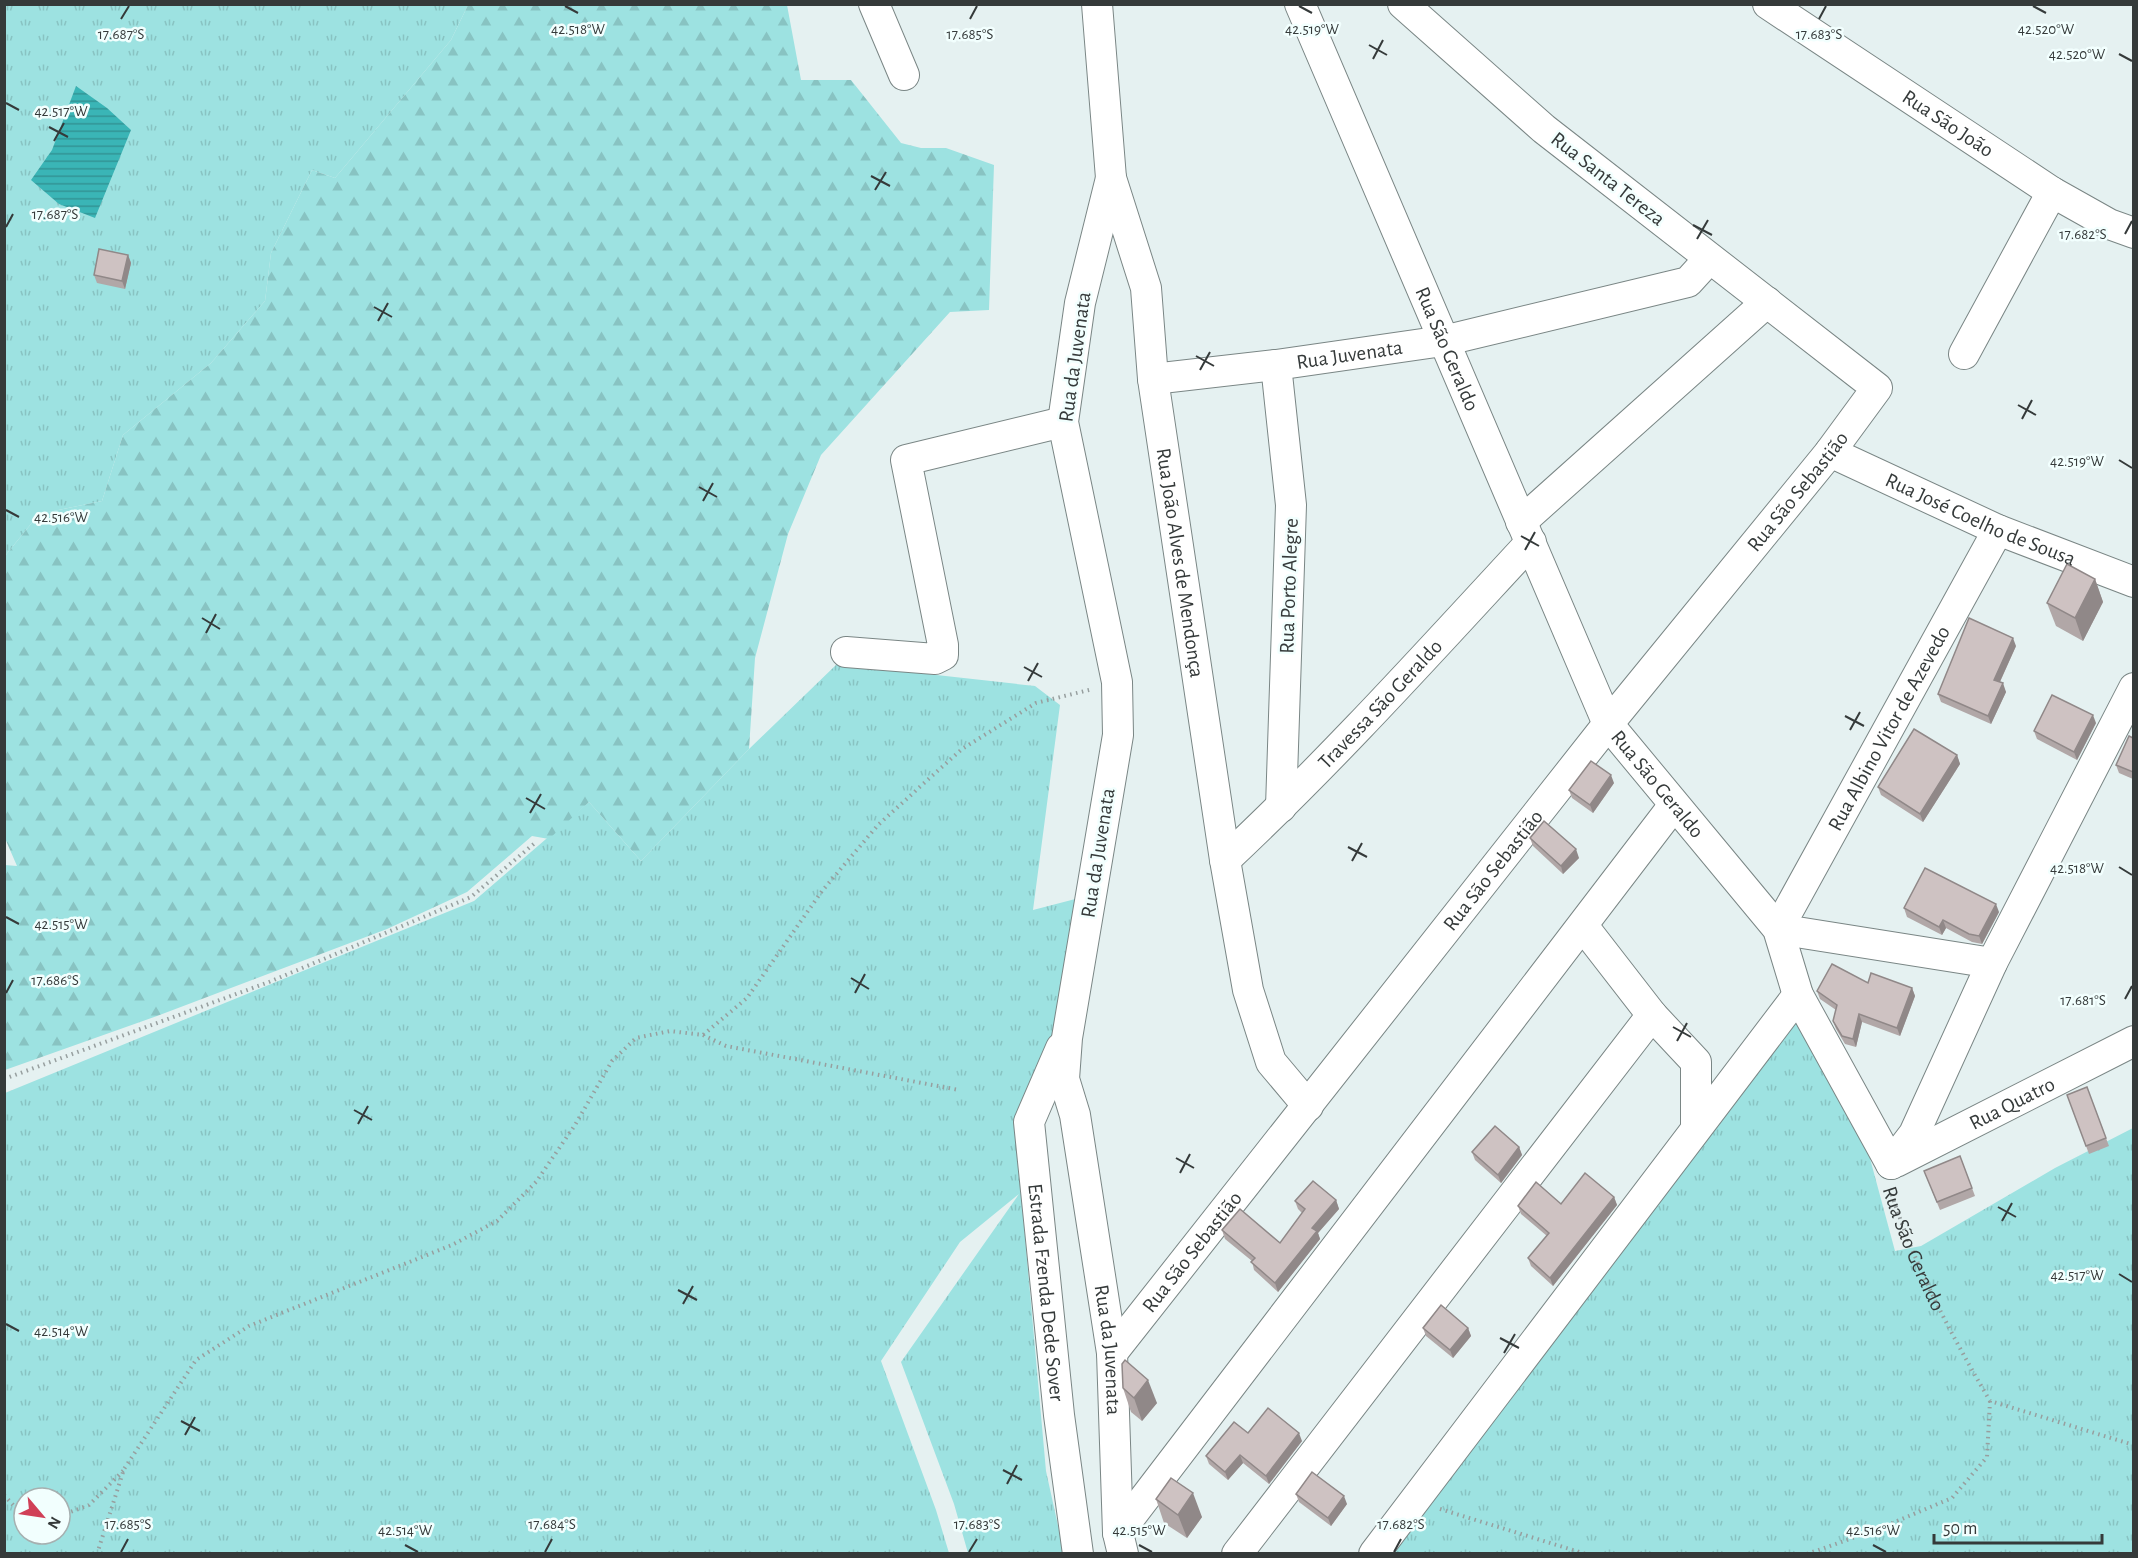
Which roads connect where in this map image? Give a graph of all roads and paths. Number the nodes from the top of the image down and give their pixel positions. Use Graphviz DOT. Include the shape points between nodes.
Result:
graph roads {
  1 [pos="874,4"];
  2 [pos="1096,4"];
  3 [pos="1403,4"];
  4 [pos="1768,4"];
  5 [pos="1310,12"];
  6 [pos="904,75"];
  7 [pos="1111,178"];
  8 [pos="2052,192"];
  9 [pos="2133,233"];
  10 [pos="1709,259"];
  11 [pos="1767,302"];
  12 [pos="1443,341"];
  13 [pos="1964,354"];
  14 [pos="1276,365"];
  15 [pos="1153,379"];
  16 [pos="1877,388"];
  17 [pos="1063,422"];
  18 [pos="1830,452"];
  19 [pos="1998,530"];
  20 [pos="1526,532"];
  21 [pos="2133,582"];
  22 [pos="846,652"];
  23 [pos="1117,682"];
  24 [pos="2133,688"];
  25 [pos="1608,724"];
  26 [pos="1674,805"];
  27 [pos="1281,807"];
  28 [pos="536,842"];
  29 [pos="1225,860"];
  30 [pos="1583,926"];
  31 [pos="1778,929"];
  32 [pos="1992,963"];
  33 [pos="1798,994"];
  34 [pos="1652,1015"];
  35 [pos="704,1035"];
  36 [pos="1067,1038"];
  37 [pos="2133,1041"];
  38 [pos="4,1079"];
  39 [pos="959,1090"];
  40 [pos="1308,1106"];
  41 [pos="1696,1126"];
  42 [pos="1891,1164"];
  43 [pos="1112,1353"];
  44 [pos="1990,1401"];
  45 [pos="2133,1445"];
  46 [pos="124,1469"];
  47 [pos="1414,1501"];
  48 [pos="72,1511"];
  49 [pos="1121,1543"];
  50 [pos="1831,1545"];
  51 [pos="97,1554"];
  52 [pos="1078,1554"];
  53 [pos="1237,1554"];
  54 [pos="1374,1554"];
  55 [pos="1586,1554"];
  56 [pos="1807,1554"];
  57 [pos="1830,1554"];
  1 -- 6 [label="street"];
  2 -- 7 [label="street, Rua João Alves de Mendonça"];
  3 -- 10 [label="street, Rua Santa Tereza" via="1544,129"];
  4 -- 8 [label="street, Rua São João"];
  5 -- 12 [label="street, Rua São Geraldo"];
  7 -- 15 [label="street, Rua João Alves de Mendonça" via="1146,288"];
  7 -- 17 [label="street, Rua da Juvenata" via="1080,303"];
  8 -- 9 [label="street, Rua São João"];
  8 -- 13 [label="street"];
  10 -- 11 [label="street, Rua Santa Tereza"];
  10 -- 12 [label="street, Rua Juvenata" via="1688,282"];
  11 -- 16 [label="street, Rua Santa Tereza"];
  11 -- 20 [label="street, Travessa São Geraldo"];
  12 -- 14 [label="street, Rua Juvenata"];
  12 -- 20 [label="street, Rua São Geraldo"];
  14 -- 15 [label="street, Rua Juvenata"];
  14 -- 27 [label="street, Rua Porto Alegre" via="1291,505"];
  15 -- 29 [label="street, Rua João Alves de Mendonça"];
  16 -- 18 [label="street, Rua São Sebastião"];
  17 -- 22 [label="street" via="906,460 943,655 935,659"];
  17 -- 23 [label="street, Rua da Juvenata"];
  18 -- 19 [label="street, Rua José Coelho de Sousa"];
  18 -- 25 [label="street, Rua São Sebastião"];
  19 -- 21 [label="street, Rua José Coelho de Sousa"];
  19 -- 31 [label="street, Rua Albino Vitor de Azevedo"];
  20 -- 25 [label="street, Rua São Geraldo"];
  20 -- 27 [label="street, Travessa São Geraldo"];
  23 -- 35 [label="path" via="1036,703 962,749 878,825 822,891 747,998"];
  23 -- 36 [label="street, Rua da Juvenata" via="1118,735"];
  24 -- 32 [label="street"];
  25 -- 26 [label="street, Rua São Geraldo"];
  25 -- 40 [label="street, Rua São Sebastião"];
  26 -- 30 [label="street"];
  26 -- 31 [label="street, Rua São Geraldo"];
  27 -- 29 [label="street, Travessa São Geraldo"];
  28 -- 38 [label="path" via="471,897 269,982"];
  29 -- 40 [label="street, Rua João Alves de Mendonça" via="1256,1023 1271,1062"];
  30 -- 34 [label="street"];
  30 -- 49 [label="street"];
  31 -- 32 [label="street"];
  31 -- 33 [label="street, Rua São Geraldo"];
  32 -- 42 [label="street" via="1914,1134"];
  33 -- 41 [label="street"];
  33 -- 42 [label="street, Rua São Geraldo"];
  34 -- 41 [label="street" via="1695,1062"];
  34 -- 53 [label="street"];
  35 -- 39 [label="path" via="726,1046"];
  35 -- 46 [label="path" via="670,1031 636,1038 612,1061 536,1182 497,1221 452,1245 249,1326 196,1360"];
  36 -- 43 [label="street, Rua da Juvenata" via="1064,1079 1076,1115"];
  36 -- 52 [label="street, Estrada Fzenda Dede Sover" via="1029,1122 1059,1415"];
  37 -- 42 [label="street, Rua Quatro"];
  40 -- 43 [label="street, Rua São Sebastião"];
  41 -- 47 [label="street"];
  42 -- 44 [label="path, Rua São Geraldo" via="1889,1186 1906,1240 1949,1332"];
  43 -- 49 [label="street, Rua da Juvenata"];
  44 -- 45 [label="path"];
  44 -- 50 [label="path" via="1987,1457 1952,1498"];
  46 -- 48 [label="path" via="89,1505"];
  46 -- 51 [label="path"];
  47 -- 54 [label="street"];
  47 -- 55 [label="path"];
  50 -- 56 [label="path"];
  50 -- 57 [label="path"];
}
